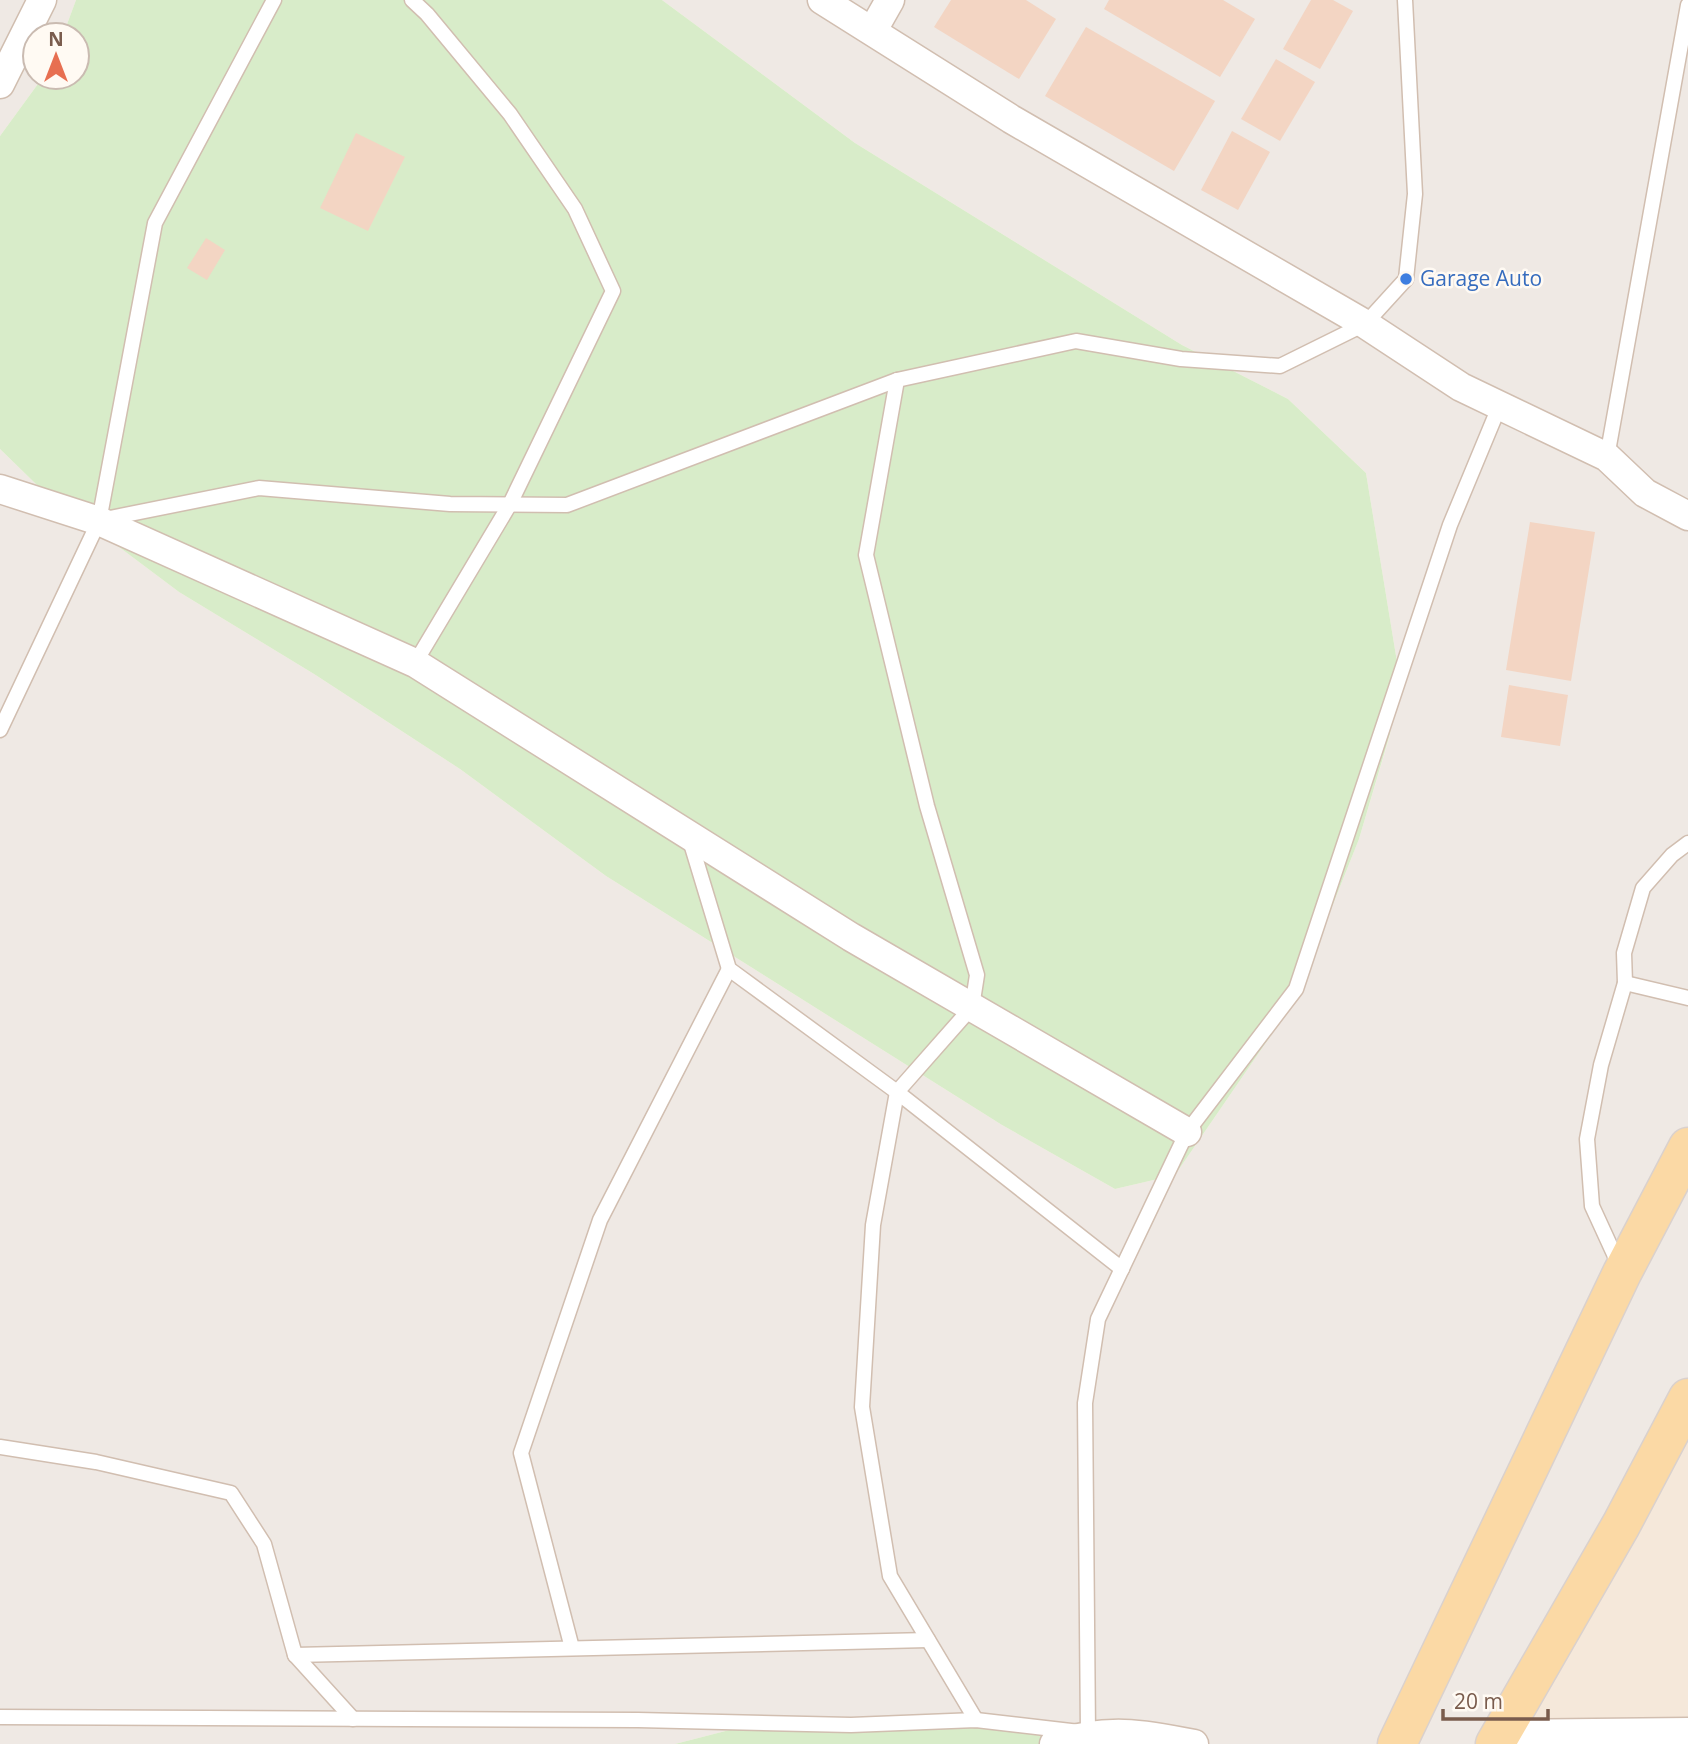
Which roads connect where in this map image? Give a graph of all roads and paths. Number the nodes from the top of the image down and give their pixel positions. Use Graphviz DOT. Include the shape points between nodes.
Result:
graph roads {
  1 [pos="42,0"];
  2 [pos="274,0"];
  3 [pos="412,0"];
  4 [pos="822,0"];
  5 [pos="890,0"];
  6 [pos="1405,0"];
  7 [pos="1688,5"];
  8 [pos="873,30"];
  9 [pos="0,84"];
  10 [pos="1365,324"];
  11 [pos="897,380"];
  12 [pos="1499,407"];
  13 [pos="1607,457"];
  14 [pos="0,489"];
  15 [pos="510,504"];
  16 [pos="1688,516"];
  17 [pos="99,521"];
  18 [pos="415,663"];
  19 [pos="0,730"];
  20 [pos="689,836"];
  21 [pos="1688,843"];
  22 [pos="729,969"];
  23 [pos="1625,983"];
  24 [pos="1688,998"];
  25 [pos="972,1007"];
  26 [pos="897,1092"];
  27 [pos="1187,1132"];
  28 [pos="1688,1147"];
  29 [pos="1122,1269"];
  30 [pos="1622,1273"];
  31 [pos="1688,1398"];
  32 [pos="0,1447"];
  33 [pos="928,1640"];
  34 [pos="572,1648"];
  35 [pos="295,1656"];
  36 [pos="0,1717"];
  37 [pos="353,1719"];
  38 [pos="976,1720"];
  39 [pos="1688,1732"];
  40 [pos="1088,1733"];
  41 [pos="1497,1739"];
  42 [pos="1054,1744"];
  43 [pos="1194,1744"];
  44 [pos="1397,1744"];
  1 -- 9 [label="street"];
  2 -- 17 [label="lane" via="155,223"];
  3 -- 15 [label="lane" via="510,114 575,209 613,292"];
  4 -- 8 [label="street"];
  5 -- 8 [label="street"];
  6 -- 10 [label="lane" via="1415,194 1406,279"];
  7 -- 13 [label="lane"];
  8 -- 10 [label="street" via="1012,118"];
  10 -- 11 [label="lane" via="1280,366 1181,359 1076,341"];
  10 -- 12 [label="street"];
  11 -- 15 [label="lane" via="567,505"];
  11 -- 25 [label="lane" via="866,555 927,806 977,975"];
  12 -- 13 [label="street"];
  12 -- 27 [label="lane" via="1450,525 1296,989"];
  13 -- 16 [label="street" via="1645,492"];
  14 -- 17 [label="street"];
  15 -- 17 [label="lane" via="450,504 259,488"];
  15 -- 18 [label="lane"];
  17 -- 18 [label="street"];
  17 -- 19 [label="lane"];
  18 -- 20 [label="street"];
  20 -- 22 [label="lane"];
  20 -- 25 [label="street"];
  21 -- 23 [label="lane" via="1643,888 1624,953"];
  22 -- 26 [label="lane"];
  22 -- 34 [label="lane" via="600,1220 521,1453"];
  23 -- 24 [label="lane"];
  23 -- 30 [label="lane" via="1601,1065 1587,1139 1592,1206"];
  25 -- 26 [label="lane"];
  25 -- 27 [label="street"];
  26 -- 29 [label="lane"];
  26 -- 33 [label="lane" via="873,1225 862,1407 890,1576"];
  27 -- 29 [label="lane"];
  28 -- 30 [label="main road"];
  29 -- 40 [label="lane" via="1098,1319 1085,1403"];
  30 -- 44 [label="main road"];
  31 -- 41 [label="main road"];
  32 -- 35 [label="lane" via="96,1462 231,1493 264,1544"];
  33 -- 34 [label="lane"];
  33 -- 38 [label="lane"];
  34 -- 35 [label="lane"];
  35 -- 37 [label="lane"];
  36 -- 37 [label="lane"];
  37 -- 38 [label="lane" via="851,1725"];
  38 -- 40 [label="lane"];
  39 -- 41 [label="street"];
  40 -- 42 [label="street"];
  40 -- 43 [label="street" via="1139,1733"];
}
